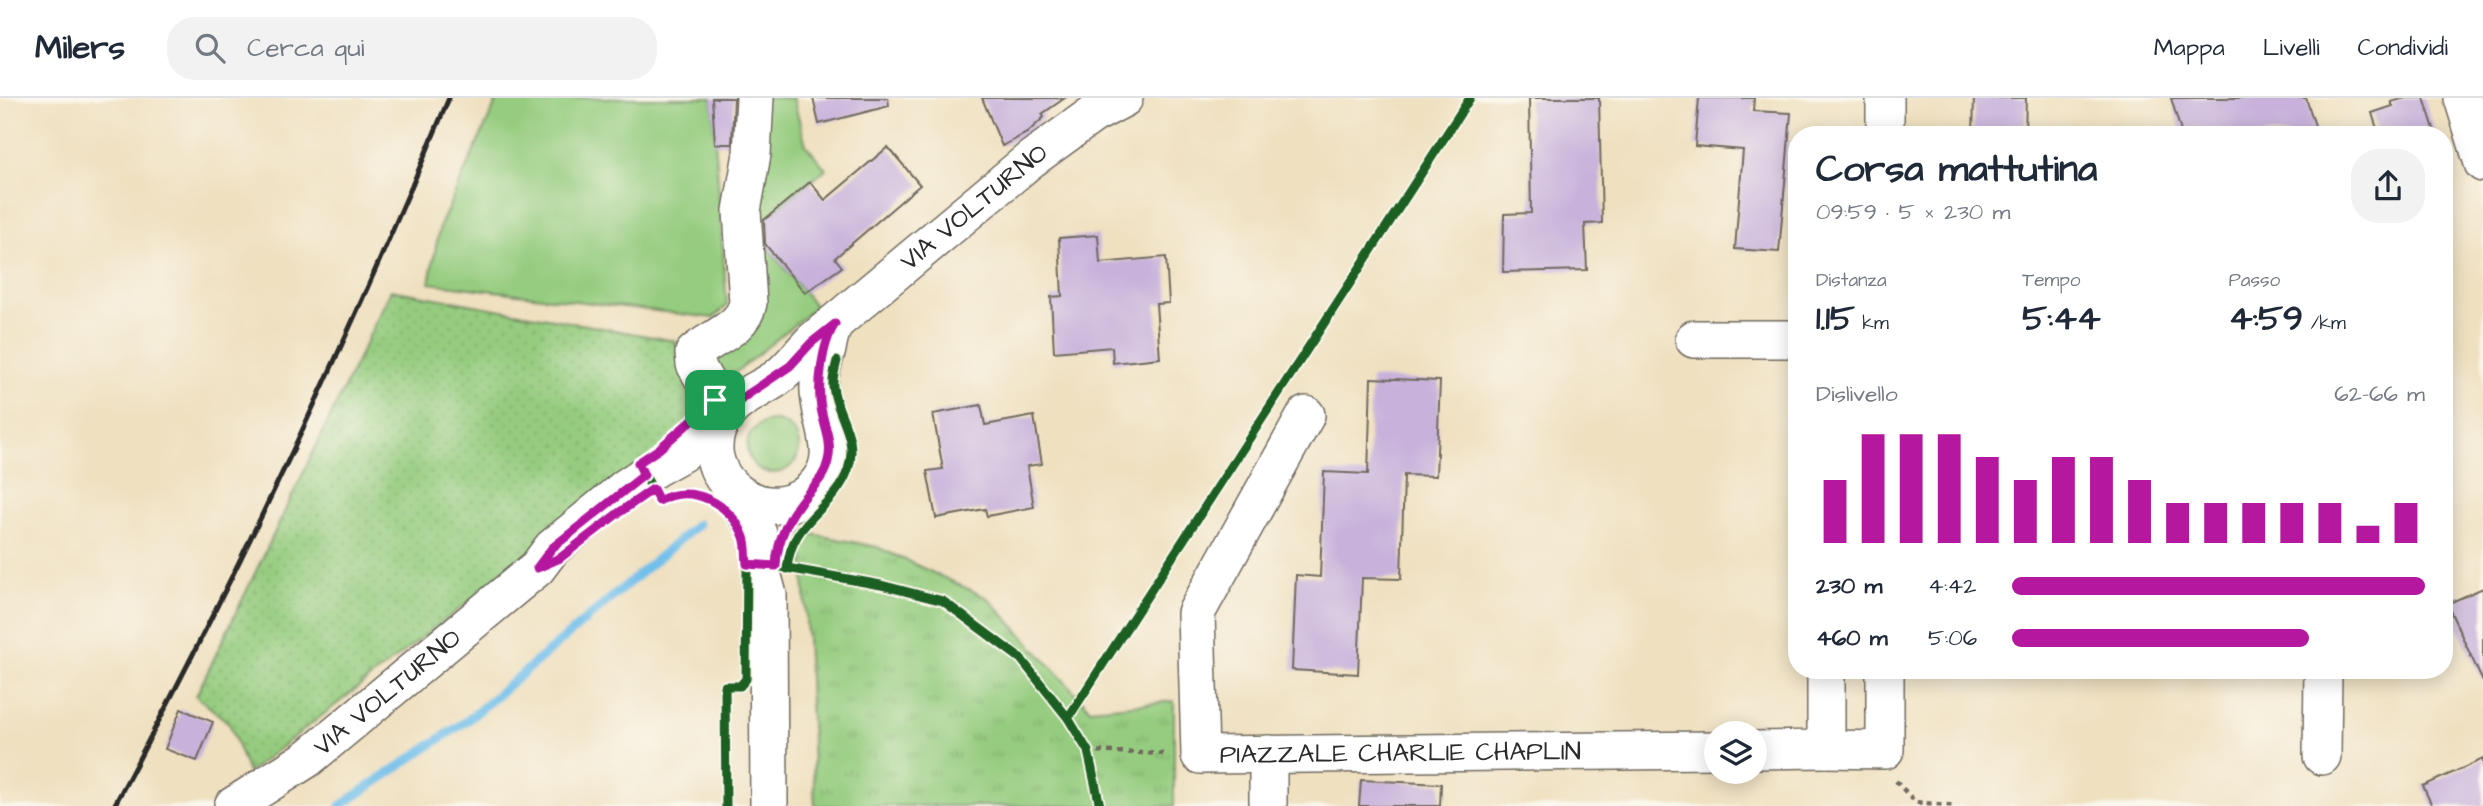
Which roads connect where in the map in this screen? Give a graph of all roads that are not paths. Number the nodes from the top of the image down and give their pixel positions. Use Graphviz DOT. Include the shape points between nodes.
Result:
graph roads {
  1 [pos="755,98"];
  2 [pos="1124,98"];
  3 [pos="1885,98"];
  4 [pos="2463,98"];
  5 [pos="1885,126"];
  6 [pos="2483,163"];
  7 [pos="835,324"];
  8 [pos="1694,339"];
  9 [pos="1788,339"];
  10 [pos="734,407"];
  11 [pos="1306,415"];
  12 [pos="824,421"];
  13 [pos="808,492"];
  14 [pos="740,495"];
  15 [pos="537,568"];
  16 [pos="768,595"];
  17 [pos="1826,679"];
  18 [pos="1885,679"];
  19 [pos="2323,679"];
  20 [pos="1826,749"];
  21 [pos="1704,750"];
  22 [pos="1767,750"];
  23 [pos="1268,754"];
  24 [pos="2322,756"];
  25 [pos="233,806"];
  26 [pos="769,806"];
  27 [pos="1268,806"];
  1 -- 10 [label="street" via="752,154 741,211 746,313 694,353 695,364"];
  2 -- 7 [label="street, VIA VOLTURNO" via="1030,160"];
  3 -- 5 [label="street"];
  4 -- 6 [label="street"];
  7 -- 10 [label="street, VIA VOLTURNO" via="783,372"];
  7 -- 12 [label="street, VIA VOLTURNO" via="819,380"];
  8 -- 9 [label="street"];
  10 -- 12 [label="street" via="769,390 796,395"];
  10 -- 14 [label="street" via="719,427 715,451 722,475"];
  10 -- 15 [label="street, VIA VOLTURNO" via="682,453 625,488 552,548"];
  11 -- 23 [label="street, PIAZZALE CHARLIE CHAPLIN" via="1196,613 1199,755"];
  12 -- 13 [label="street, VIA VOLTURNO" via="829,460 825,473"];
  13 -- 14 [label="street, VIA VOLTURNO" via="774,505"];
  13 -- 16 [label="street" via="785,528"];
  14 -- 15 [label="street, VIA VOLTURNO" via="703,481 663,485 560,558"];
  14 -- 16 [label="street" via="758,534"];
  15 -- 25 [label="street, VIA VOLTURNO" via="307,759"];
  16 -- 26 [label="street"];
  17 -- 20 [label="street"];
  18 -- 20 [label="street" via="1885,750"];
  19 -- 24 [label="street"];
  20 -- 22 [label="street"];
  21 -- 23 [label="street, PIAZZALE CHARLIE CHAPLIN"];
  23 -- 27 [label="street"];
}
